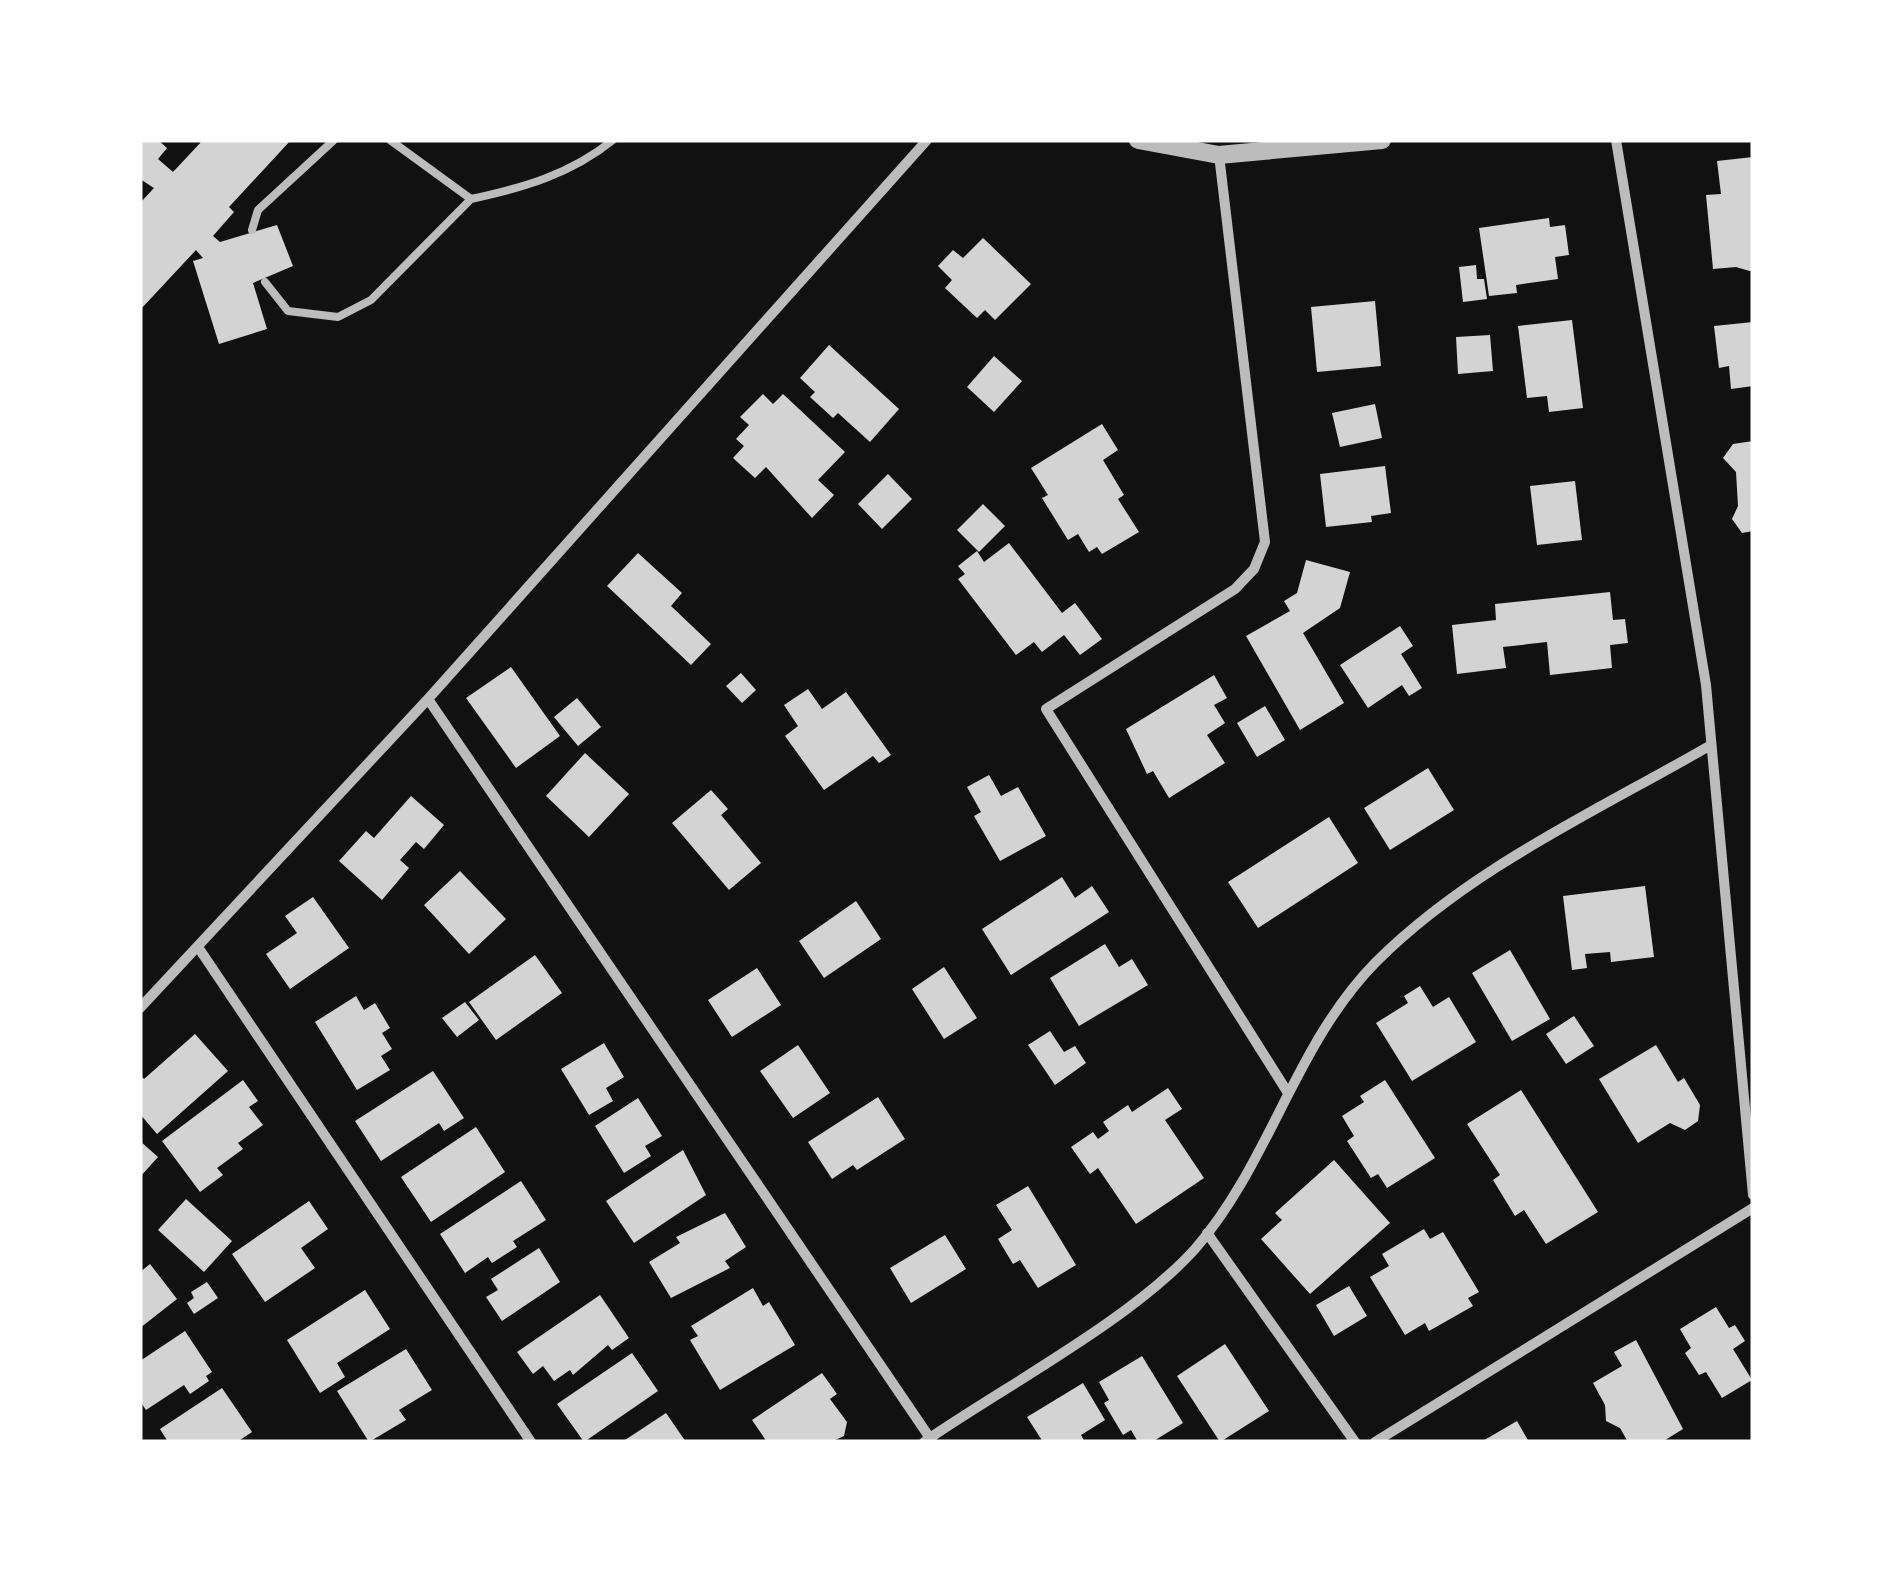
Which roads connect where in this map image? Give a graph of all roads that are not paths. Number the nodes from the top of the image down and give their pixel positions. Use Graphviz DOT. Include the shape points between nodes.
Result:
graph roads {
  1 [pos="334,140"];
  2 [pos="390,140"];
  3 [pos="613,140"];
  4 [pos="926,140"];
  5 [pos="1382,140"];
  6 [pos="1616,140"];
  7 [pos="1151,142"];
  8 [pos="1219,156"];
  9 [pos="471,198"];
  10 [pos="252,230"];
  11 [pos="265,282"];
  12 [pos="428,698"];
  13 [pos="1711,745"];
  14 [pos="198,946"];
  15 [pos="140,1008"];
  16 [pos="1288,1093"];
  17 [pos="1753,1195"];
  18 [pos="1753,1208"];
  19 [pos="1206,1233"];
  20 [pos="929,1441"];
  21 [pos="531,1442"];
  22 [pos="1355,1442"];
  23 [pos="1375,1442"];
  1 -- 10 [label="lane" via="258,210"];
  2 -- 9 [label="lane"];
  3 -- 9 [label="lane" via="541,180"];
  4 -- 12 [label="street"];
  5 -- 8 [label="street"];
  6 -- 13 [label="street"];
  7 -- 8 [label="street"];
  8 -- 16 [label="street" via="1265,542 1254,570 1236,589 1046,709"];
  9 -- 11 [label="lane" via="371,300 338,318 288,311"];
  12 -- 14 [label="street"];
  12 -- 20 [label="street"];
  13 -- 16 [label="street" via="1452,894 1374,964 1321,1033"];
  13 -- 17 [label="street"];
  14 -- 15 [label="street"];
  14 -- 21 [label="street"];
  16 -- 19 [label="street" via="1238,1192"];
  18 -- 23 [label="street"];
  19 -- 20 [label="street" via="1130,1305"];
  19 -- 22 [label="street"];
}
